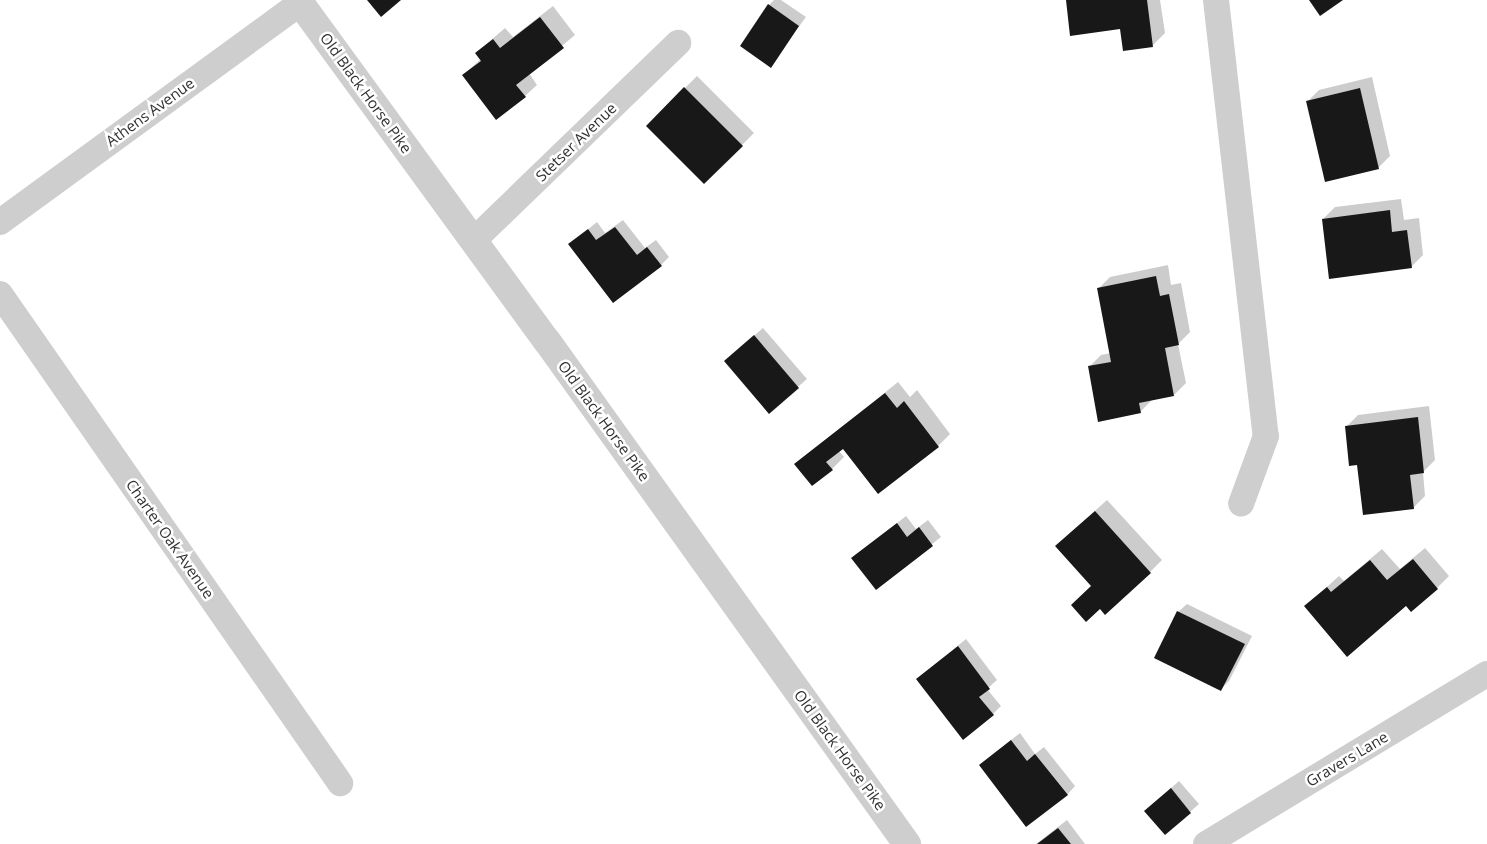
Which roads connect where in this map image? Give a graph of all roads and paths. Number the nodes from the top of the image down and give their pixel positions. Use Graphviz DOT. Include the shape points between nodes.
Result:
graph roads {
  1 [pos="1216,0"];
  2 [pos="299,1"];
  3 [pos="678,43"];
  4 [pos="0,222"];
  5 [pos="474,240"];
  6 [pos="0,294"];
  7 [pos="1241,504"];
  8 [pos="1487,674"];
  9 [pos="340,783"];
  10 [pos="907,844"];
  11 [pos="1206,844"];
  1 -- 7 [label="street" via="1266,436"];
  2 -- 4 [label="street, Athens Avenue"];
  2 -- 5 [label="street, Old Black Horse Pike"];
  3 -- 5 [label="street, Stetser Avenue"];
  5 -- 10 [label="street, Old Black Horse Pike"];
  6 -- 9 [label="street, Charter Oak Avenue"];
  8 -- 11 [label="street, Gravers Lane"];
}
